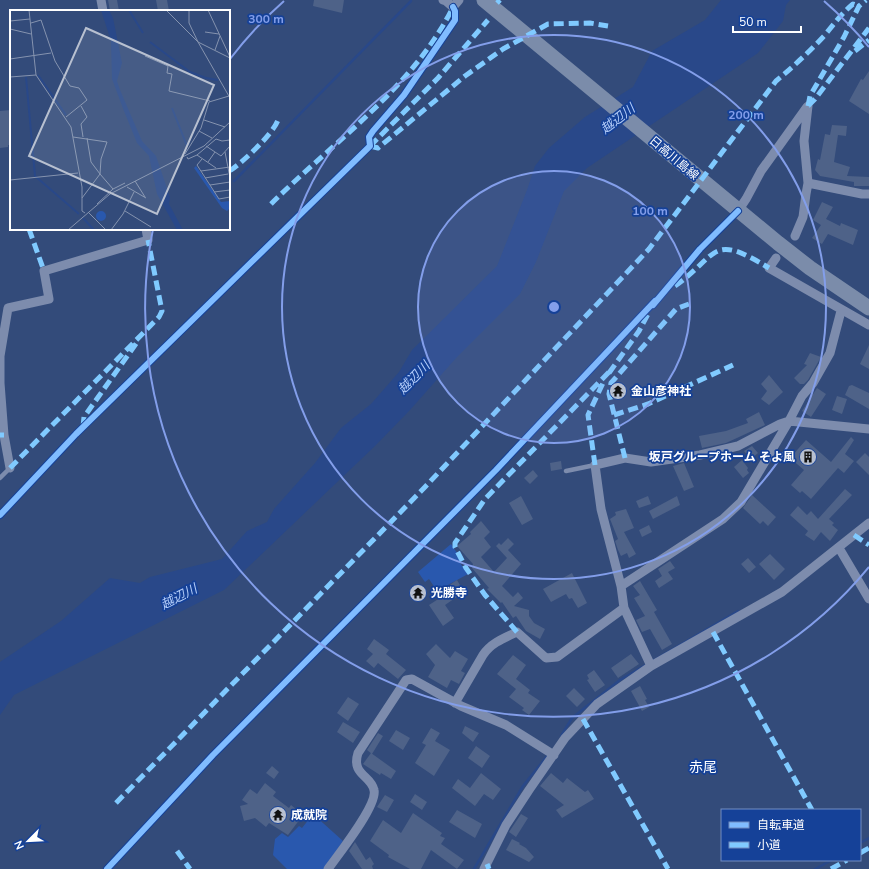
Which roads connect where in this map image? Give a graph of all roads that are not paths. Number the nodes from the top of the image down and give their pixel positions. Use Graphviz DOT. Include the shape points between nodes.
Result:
graph roads {
  1 [pos="101,0"];
  2 [pos="442,0"];
  3 [pos="458,0"];
  4 [pos="484,0"];
  5 [pos="103,10"];
  6 [pos="808,183"];
  7 [pos="869,194"];
  8 [pos="733,206"];
  9 [pos="146,230"];
  10 [pos="794,236"];
  11 [pos="776,258"];
  12 [pos="869,308"];
  13 [pos="841,311"];
  14 [pos="869,325"];
  15 [pos="789,421"];
  16 [pos="869,429"];
  17 [pos="594,465"];
  18 [pos="10,468"];
  19 [pos="566,471"];
  20 [pos="0,478"];
  21 [pos="869,523"];
  22 [pos="839,548"];
  23 [pos="621,586"];
  24 [pos="869,599"];
  25 [pos="624,608"];
  26 [pos="651,666"];
  27 [pos="455,703"];
  28 [pos="551,753"];
  29 [pos="328,869"];
  30 [pos="484,869"];
  1 -- 5 [label="street"];
  2 -- 3 [label="street" via="453,7"];
  4 -- 8 [label="main road, 日高川島線"];
  6 -- 7 [label="street"];
  6 -- 8 [label="street" via="804,141 808,106 761,171 746,199"];
  6 -- 10 [label="street" via="803,217"];
  8 -- 12 [label="main road, 日高川島線" via="810,268"];
  9 -- 18 [label="street" via="148,240 44,271 49,300 8,308 0,356 0,383 4,435"];
  11 -- 13 [label="street" via="769,268"];
  13 -- 14 [label="street"];
  13 -- 15 [label="street" via="830,353"];
  15 -- 16 [label="street"];
  15 -- 17 [label="street" via="738,446 708,453 651,462 625,458"];
  15 -- 23 [label="street" via="741,502 732,511"];
  17 -- 19 [label="lane"];
  17 -- 23 [label="street" via="601,509"];
  18 -- 20 [label="lane"];
  21 -- 22 [label="street"];
  22 -- 24 [label="street"];
  22 -- 26 [label="street" via="782,592"];
  23 -- 25 [label="street"];
  25 -- 26 [label="street"];
  25 -- 27 [label="street" via="557,657 546,658 517,632 501,640 487,649"];
  26 -- 28 [label="street" via="597,704"];
  27 -- 28 [label="street" via="506,725"];
  27 -- 29 [label="street" via="412,679 406,680 358,754 356,765 373,787 374,797 370,810"];
  28 -- 30 [label="street" via="506,825"];
}
